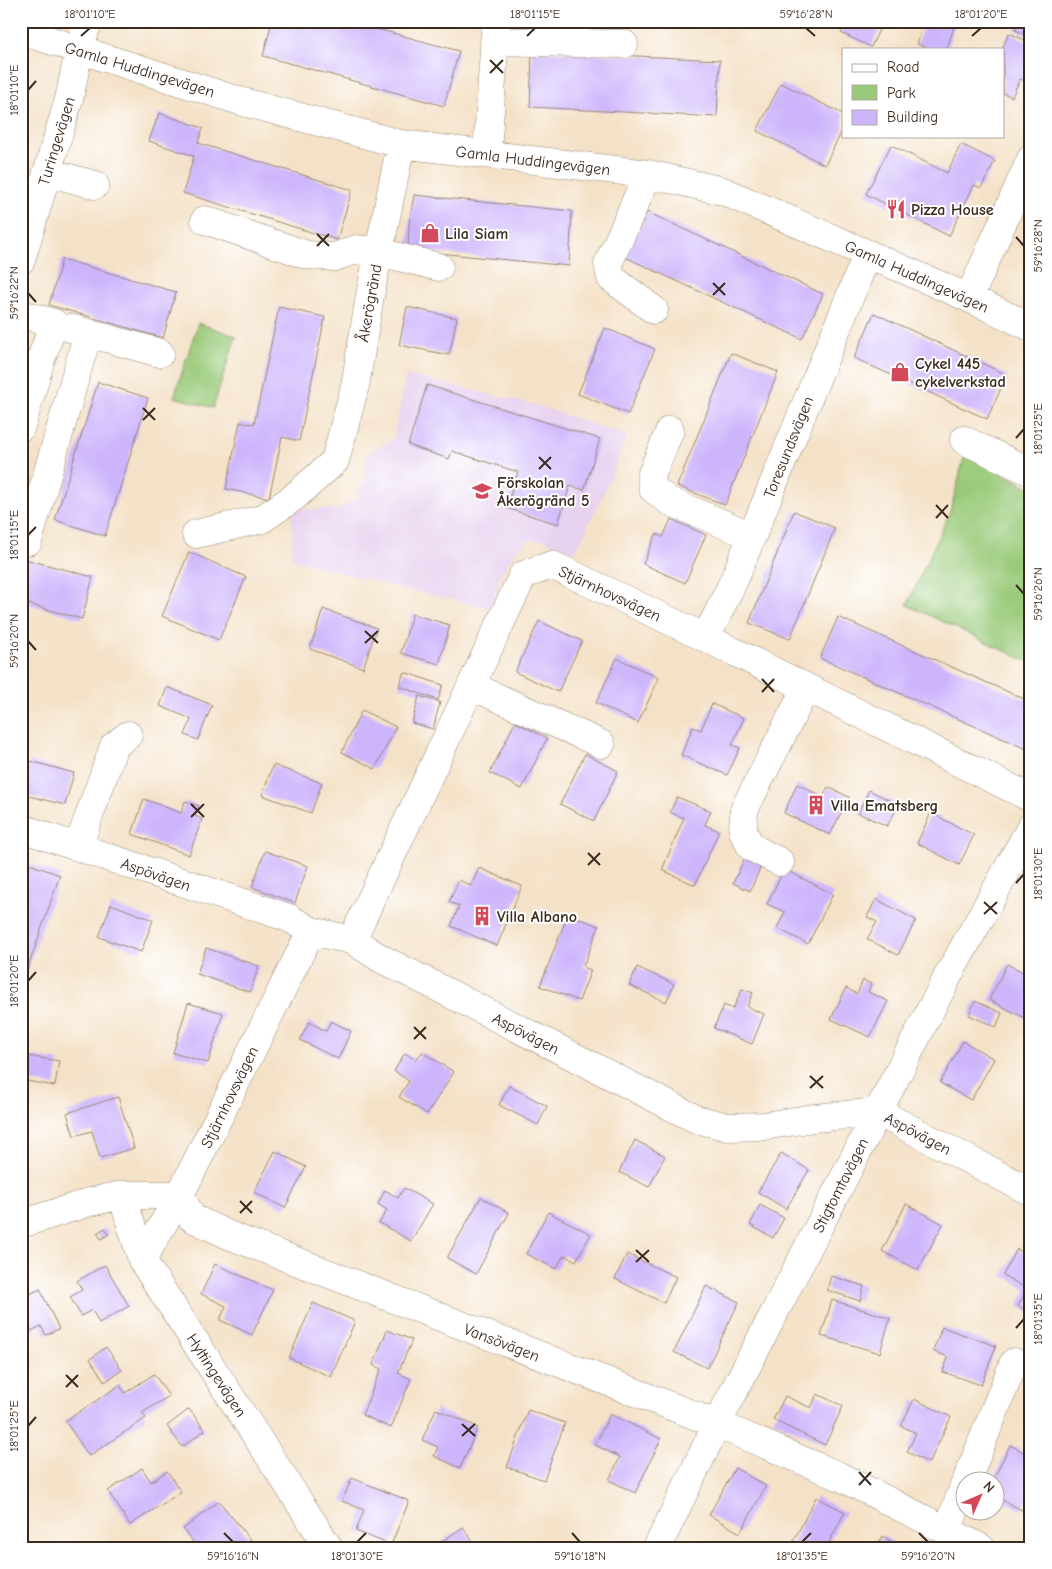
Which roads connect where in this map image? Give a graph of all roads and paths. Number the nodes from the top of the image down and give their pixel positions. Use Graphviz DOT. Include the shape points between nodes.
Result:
graph roads {
  1 [pos="88,21"];
  2 [pos="21,31"];
  3 [pos="495,31"];
  4 [pos="624,44"];
  5 [pos="79,51"];
  6 [pos="401,144"];
  7 [pos="487,154"];
  8 [pos="1031,159"];
  9 [pos="47,172"];
  10 [pos="648,174"];
  11 [pos="95,185"];
  12 [pos="205,220"];
  13 [pos="379,252"];
  14 [pos="867,255"];
  15 [pos="21,260"];
  16 [pos="439,268"];
  17 [pos="969,298"];
  18 [pos="654,310"];
  19 [pos="21,314"];
  20 [pos="54,323"];
  21 [pos="1031,327"];
  22 [pos="88,333"];
  23 [pos="160,353"];
  24 [pos="21,427"];
  25 [pos="670,430"];
  26 [pos="964,440"];
  27 [pos="1031,472"];
  28 [pos="196,534"];
  29 [pos="752,536"];
  30 [pos="28,541"];
  31 [pos="706,638"];
  32 [pos="472,686"];
  33 [pos="806,688"];
  34 [pos="128,735"];
  35 [pos="601,744"];
  36 [pos="1031,798"];
  37 [pos="1031,827"];
  38 [pos="21,828"];
  39 [pos="78,847"];
  40 [pos="780,862"];
  41 [pos="312,930"];
  42 [pos="352,940"];
  43 [pos="878,1112"];
  44 [pos="1031,1192"];
  45 [pos="122,1195"];
  46 [pos="180,1195"];
  47 [pos="21,1224"];
  48 [pos="142,1260"];
  49 [pos="1014,1362"];
  50 [pos="718,1424"];
  51 [pos="970,1472"];
  52 [pos="954,1512"];
  53 [pos="947,1531"];
  54 [pos="328,1548"];
  55 [pos="656,1548"];
  56 [pos="981,1548"];
  1 -- 5 [label="street, Turingevägen"];
  2 -- 5 [label="street, Gamla Huddingevägen"];
  3 -- 4 [label="street"];
  3 -- 7 [label="street"];
  5 -- 6 [label="street, Gamla Huddingevägen" via="243,102"];
  5 -- 9 [label="street, Turingevägen" via="69,99"];
  6 -- 7 [label="street, Gamla Huddingevägen"];
  6 -- 13 [label="street, Åkerögränd"];
  7 -- 10 [label="street, Gamla Huddingevägen"];
  8 -- 17 [label="street"];
  9 -- 11 [label="street"];
  9 -- 15 [label="street, Turingevägen"];
  10 -- 14 [label="street, Gamla Huddingevägen" via="723,192"];
  10 -- 18 [label="street" via="608,264 611,278"];
  12 -- 13 [label="street" via="306,255 335,257 358,249"];
  13 -- 16 [label="street"];
  13 -- 28 [label="street, Åkerögränd" via="355,386 335,461 293,498 262,519"];
  14 -- 17 [label="street, Gamla Huddingevägen"];
  14 -- 29 [label="street, Toresundsvägen"];
  17 -- 21 [label="street, Gamla Huddingevägen"];
  19 -- 20 [label="street"];
  20 -- 22 [label="street"];
  20 -- 24 [label="street"];
  22 -- 23 [label="street"];
  22 -- 30 [label="street"];
  25 -- 29 [label="street" via="651,476 653,490 669,501"];
  26 -- 27 [label="street"];
  29 -- 31 [label="street, Toresundsvägen"];
  31 -- 32 [label="street, Stjärnhovsvägen" via="552,565 523,575"];
  31 -- 33 [label="street, Stjärnhovsvägen"];
  32 -- 35 [label="street"];
  32 -- 42 [label="street, Stjärnhovsvägen"];
  33 -- 36 [label="street, Stjärnhovsvägen"];
  33 -- 40 [label="street" via="744,810 743,831 751,847"];
  34 -- 39 [label="street" via="114,746"];
  37 -- 43 [label="street, Stigtomtavägen" via="949,974"];
  38 -- 39 [label="street, Aspövägen"];
  39 -- 41 [label="street, Aspövägen" via="289,918"];
  41 -- 42 [label="street, Aspövägen"];
  41 -- 46 [label="street, Stjärnhovsvägen"];
  42 -- 43 [label="street, Aspövägen" via="380,958 696,1119 728,1127 764,1126"];
  43 -- 44 [label="street, Aspövägen"];
  43 -- 50 [label="street, Stigtomtavägen"];
  45 -- 46 [label="street"];
  45 -- 47 [label="street"];
  45 -- 48 [label="street, Hyltingevägen"];
  46 -- 48 [label="street, Stjärnhovsvägen"];
  46 -- 50 [label="street, Vansövägen" via="192,1218 231,1236"];
  48 -- 54 [label="street, Hyltingevägen"];
  49 -- 51 [label="street"];
  50 -- 53 [label="street, Vansövägen" via="839,1476"];
  50 -- 55 [label="street, Stigtomtavägen"];
  52 -- 53 [label="street"];
  53 -- 56 [label="street, Vansövägen"];
}
